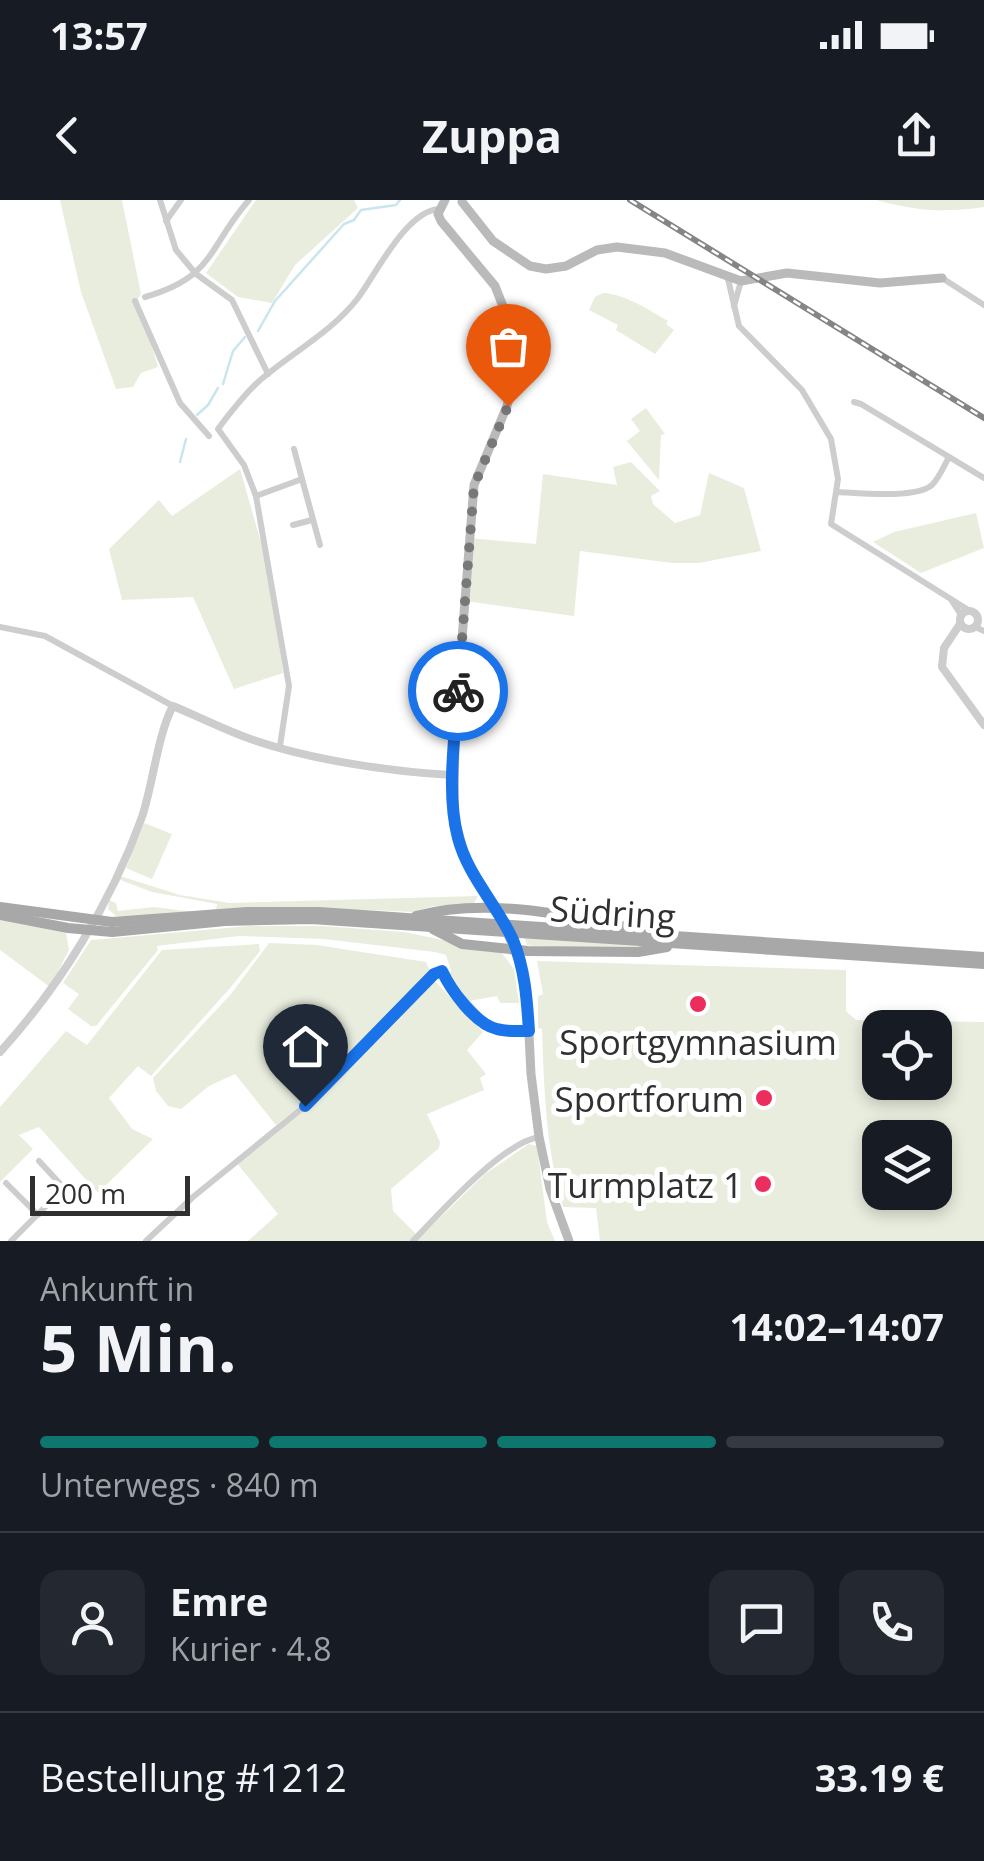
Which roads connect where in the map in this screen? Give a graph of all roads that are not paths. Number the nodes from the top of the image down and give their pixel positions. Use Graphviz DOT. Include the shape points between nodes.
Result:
graph roads {
  1 [pos="160,200"];
  2 [pos="182,200"];
  3 [pos="249,200"];
  4 [pos="463,201"];
  5 [pos="445,203"];
  6 [pos="166,222"];
  7 [pos="196,274"];
  8 [pos="942,278"];
  9 [pos="728,279"];
  10 [pos="743,281"];
  11 [pos="144,296"];
  12 [pos="136,300"];
  13 [pos="984,306"];
  14 [pos="734,307"];
  15 [pos="268,374"];
  16 [pos="854,402"];
  17 [pos="208,436"];
  18 [pos="294,449"];
  19 [pos="949,457"];
  20 [pos="984,478"];
  21 [pos="302,479"];
  22 [pos="837,492"];
  23 [pos="256,496"];
  24 [pos="312,520"];
  25 [pos="293,524"];
  26 [pos="320,545"];
  27 [pos="952,600"];
  28 [pos="979,620"];
  29 [pos="961,623"];
  30 [pos="0,627"];
  31 [pos="173,706"];
  32 [pos="984,724"];
  33 [pos="280,746"];
  34 [pos="454,775"];
  35 [pos="0,911"];
  36 [pos="499,914"];
  37 [pos="404,918"];
  38 [pos="90,926"];
  39 [pos="428,927"];
  40 [pos="656,934"];
  41 [pos="514,944"];
  42 [pos="682,944"];
  43 [pos="984,960"];
  44 [pos="529,1031"];
  45 [pos="0,1052"];
  46 [pos="540,1137"];
  47 [pos="39,1161"];
  48 [pos="6,1183"];
  49 [pos="38,1215"];
  50 [pos="0,1233"];
  51 [pos="10,1241"];
  52 [pos="146,1241"];
  53 [pos="413,1241"];
  54 [pos="569,1241"];
  1 -- 6 [label="street"];
  2 -- 6 [label="street"];
  3 -- 7 [label="street"];
  4 -- 5 [label="main road"];
  4 -- 9 [label="main road" via="493,242 530,266 566,266 616,247 665,254"];
  5 -- 15 [label="street" via="394,244 335,322"];
  5 -- 34 [label="main road" via="438,214 496,286 520,362 474,486"];
  6 -- 7 [label="street" via="176,250"];
  7 -- 11 [label="street"];
  7 -- 15 [label="street" via="232,300"];
  8 -- 10 [label="main road" via="880,283 787,272"];
  8 -- 13 [label="street"];
  9 -- 10 [label="main road"];
  9 -- 14 [label="street"];
  10 -- 14 [label="street"];
  12 -- 17 [label="street" via="180,403"];
  14 -- 22 [label="street" via="739,326 820,416 831,439"];
  15 -- 23 [label="street" via="218,429"];
  16 -- 19 [label="street"];
  18 -- 21 [label="street"];
  19 -- 20 [label="street"];
  19 -- 22 [label="street" via="926,489"];
  21 -- 23 [label="street"];
  21 -- 24 [label="street"];
  22 -- 27 [label="street" via="831,524"];
  23 -- 33 [label="street" via="289,686"];
  24 -- 25 [label="street"];
  24 -- 26 [label="street"];
  27 -- 28 [label="street"];
  27 -- 29 [label="street"];
  28 -- 29 [label="street"];
  28 -- 29 [label="street"];
  29 -- 32 [label="street" via="941,655 942,667"];
  30 -- 31 [label="street" via="56,642"];
  31 -- 33 [label="street"];
  31 -- 38 [label="street" via="130,848"];
  33 -- 34 [label="street" via="395,771"];
  34 -- 36 [label="main road" via="459,840"];
  35 -- 38 [label="main road, Südring"];
  36 -- 37 [label="main road" via="485,908"];
  36 -- 40 [label="main road" via="556,915"];
  36 -- 41 [label="main road"];
  37 -- 38 [label="main road, Südring" via="269,912"];
  37 -- 40 [label="main road, Südring"];
  38 -- 39 [label="main road, Südring" via="133,932 274,919"];
  38 -- 45 [label="street" via="50,993"];
  39 -- 41 [label="main road" via="462,944"];
  39 -- 42 [label="main road, Südring"];
  40 -- 43 [label="main road, Südring"];
  41 -- 42 [label="main road" via="638,952"];
  41 -- 44 [label="main road" via="526,983"];
  42 -- 43 [label="main road, Südring"];
  44 -- 46 [label="main road"];
  44 -- 52 [label="street" via="485,1024 442,971 434,974 305,1106"];
  46 -- 53 [label="street" via="480,1174"];
  46 -- 54 [label="main road"];
  47 -- 49 [label="street" via="64,1188"];
  48 -- 49 [label="street"];
  49 -- 51 [label="street"];
  50 -- 51 [label="street"];
}
